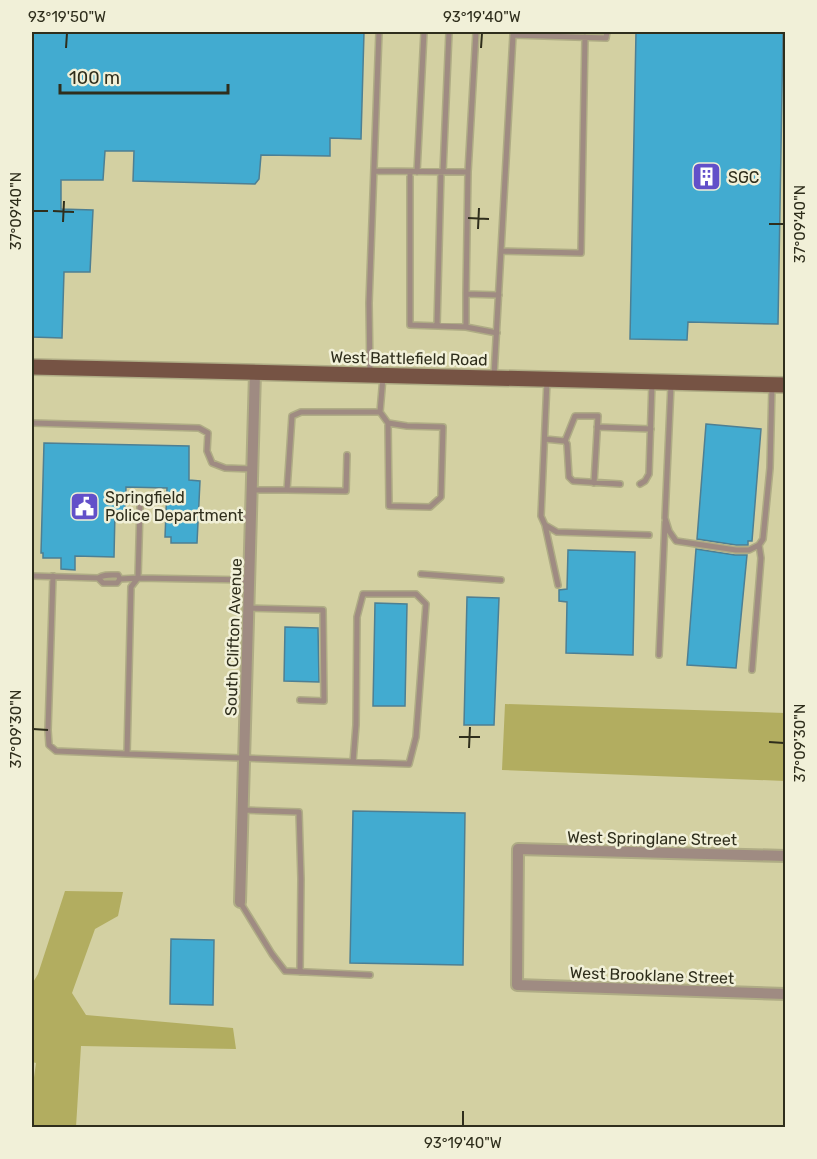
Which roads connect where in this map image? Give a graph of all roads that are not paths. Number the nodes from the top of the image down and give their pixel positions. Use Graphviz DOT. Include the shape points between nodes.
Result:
graph roads {
  1 [pos="379,32"];
  2 [pos="424,32"];
  3 [pos="449,32"];
  4 [pos="476,32"];
  5 [pos="606,32"];
  6 [pos="585,37"];
  7 [pos="374,171"];
  8 [pos="413,172"];
  9 [pos="442,172"];
  10 [pos="468,172"];
  11 [pos="501,251"];
  12 [pos="466,294"];
  13 [pos="499,295"];
  14 [pos="437,326"];
  15 [pos="466,327"];
  16 [pos="497,333"];
  17 [pos="32,367"];
  18 [pos="255,373"];
  19 [pos="377,375"];
  20 [pos="494,378"];
  21 [pos="548,379"];
  22 [pos="652,381"];
  23 [pos="671,382"];
  24 [pos="779,385"];
  25 [pos="380,412"];
  26 [pos="32,423"];
  27 [pos="388,423"];
  28 [pos="597,427"];
  29 [pos="651,432"];
  30 [pos="545,439"];
  31 [pos="565,441"];
  32 [pos="347,455"];
  33 [pos="252,469"];
  34 [pos="594,483"];
  35 [pos="620,484"];
  36 [pos="640,484"];
  37 [pos="252,490"];
  38 [pos="287,490"];
  39 [pos="140,507"];
  40 [pos="203,517"];
  41 [pos="251,518"];
  42 [pos="665,518"];
  43 [pos="545,525"];
  44 [pos="649,535"];
  45 [pos="759,545"];
  46 [pos="421,574"];
  47 [pos="32,576"];
  48 [pos="53,576"];
  49 [pos="138,578"];
  50 [pos="249,580"];
  51 [pos="501,580"];
  52 [pos="558,585"];
  53 [pos="248,608"];
  54 [pos="659,655"];
  55 [pos="752,670"];
  56 [pos="300,700"];
  57 [pos="127,754"];
  58 [pos="244,758"];
  59 [pos="353,762"];
  60 [pos="243,810"];
  61 [pos="786,856"];
  62 [pos="240,902"];
  63 [pos="300,972"];
  64 [pos="370,975"];
  65 [pos="517,986"];
  66 [pos="786,994"];
  1 -- 7 [label="lane"];
  2 -- 8 [label="lane"];
  3 -- 9 [label="lane"];
  4 -- 10 [label="lane"];
  5 -- 6 [label="lane" via="606,38"];
  6 -- 11 [label="lane" via="513,35"];
  6 -- 11 [label="lane" via="581,253"];
  7 -- 8 [label="lane"];
  7 -- 19 [label="lane" via="369,303"];
  8 -- 9 [label="lane"];
  8 -- 14 [label="lane" via="410,325"];
  9 -- 10 [label="lane"];
  9 -- 14 [label="lane"];
  10 -- 12 [label="lane"];
  11 -- 13 [label="lane"];
  12 -- 13 [label="lane"];
  12 -- 15 [label="lane"];
  13 -- 16 [label="lane"];
  14 -- 15 [label="lane"];
  15 -- 16 [label="lane"];
  16 -- 20 [label="lane"];
  17 -- 18 [label="main road, West Battlefield Road"];
  18 -- 19 [label="main road, West Battlefield Road"];
  18 -- 33 [label="street, South Clifton Avenue"];
  19 -- 20 [label="main road, West Battlefield Road"];
  19 -- 25 [label="lane"];
  20 -- 21 [label="main road, West Battlefield Road"];
  21 -- 22 [label="main road, West Battlefield Road"];
  21 -- 30 [label="lane"];
  22 -- 23 [label="main road, West Battlefield Road"];
  22 -- 29 [label="lane"];
  23 -- 24 [label="main road, West Battlefield Road"];
  23 -- 42 [label="lane"];
  24 -- 45 [label="lane" via="763,539"];
  25 -- 27 [label="lane"];
  25 -- 38 [label="lane" via="301,412 292,416"];
  26 -- 33 [label="lane" via="199,428 208,433 207,451 212,463 225,468"];
  27 -- 27 [label="lane" via="443,427 441,497 430,507 389,506"];
  28 -- 29 [label="lane"];
  28 -- 31 [label="lane" via="598,416 576,416"];
  28 -- 34 [label="lane"];
  29 -- 36 [label="lane" via="649,474"];
  30 -- 31 [label="lane"];
  30 -- 43 [label="lane" via="541,516"];
  31 -- 34 [label="lane" via="569,477"];
  32 -- 38 [label="lane" via="346,491"];
  33 -- 37 [label="street, South Clifton Avenue"];
  34 -- 35 [label="lane"];
  37 -- 38 [label="lane"];
  37 -- 41 [label="street, South Clifton Avenue"];
  39 -- 49 [label="lane"];
  40 -- 41 [label="lane"];
  41 -- 50 [label="street, South Clifton Avenue"];
  42 -- 45 [label="lane" via="676,541 736,550"];
  42 -- 54 [label="lane"];
  43 -- 44 [label="lane" via="557,532"];
  43 -- 52 [label="lane"];
  45 -- 55 [label="lane"];
  46 -- 51 [label="lane"];
  47 -- 48 [label="lane"];
  48 -- 49 [label="lane"];
  48 -- 57 [label="lane" via="49,744 56,751"];
  49 -- 50 [label="lane"];
  49 -- 57 [label="lane" via="131,587"];
  50 -- 53 [label="street, South Clifton Avenue"];
  53 -- 56 [label="lane" via="323,610 324,701"];
  53 -- 58 [label="street, South Clifton Avenue"];
  57 -- 58 [label="lane"];
  58 -- 59 [label="lane"];
  58 -- 60 [label="street, South Clifton Avenue"];
  59 -- 59 [label="lane" via="409,764 416,737 426,604 416,594 363,594 357,617"];
  60 -- 62 [label="street, South Clifton Avenue"];
  60 -- 63 [label="lane" via="299,812"];
  61 -- 65 [label="street, West Springlane Street" via="518,849"];
  62 -- 63 [label="lane" via="285,971"];
  63 -- 64 [label="lane"];
  65 -- 66 [label="street, West Brooklane Street"];
}
